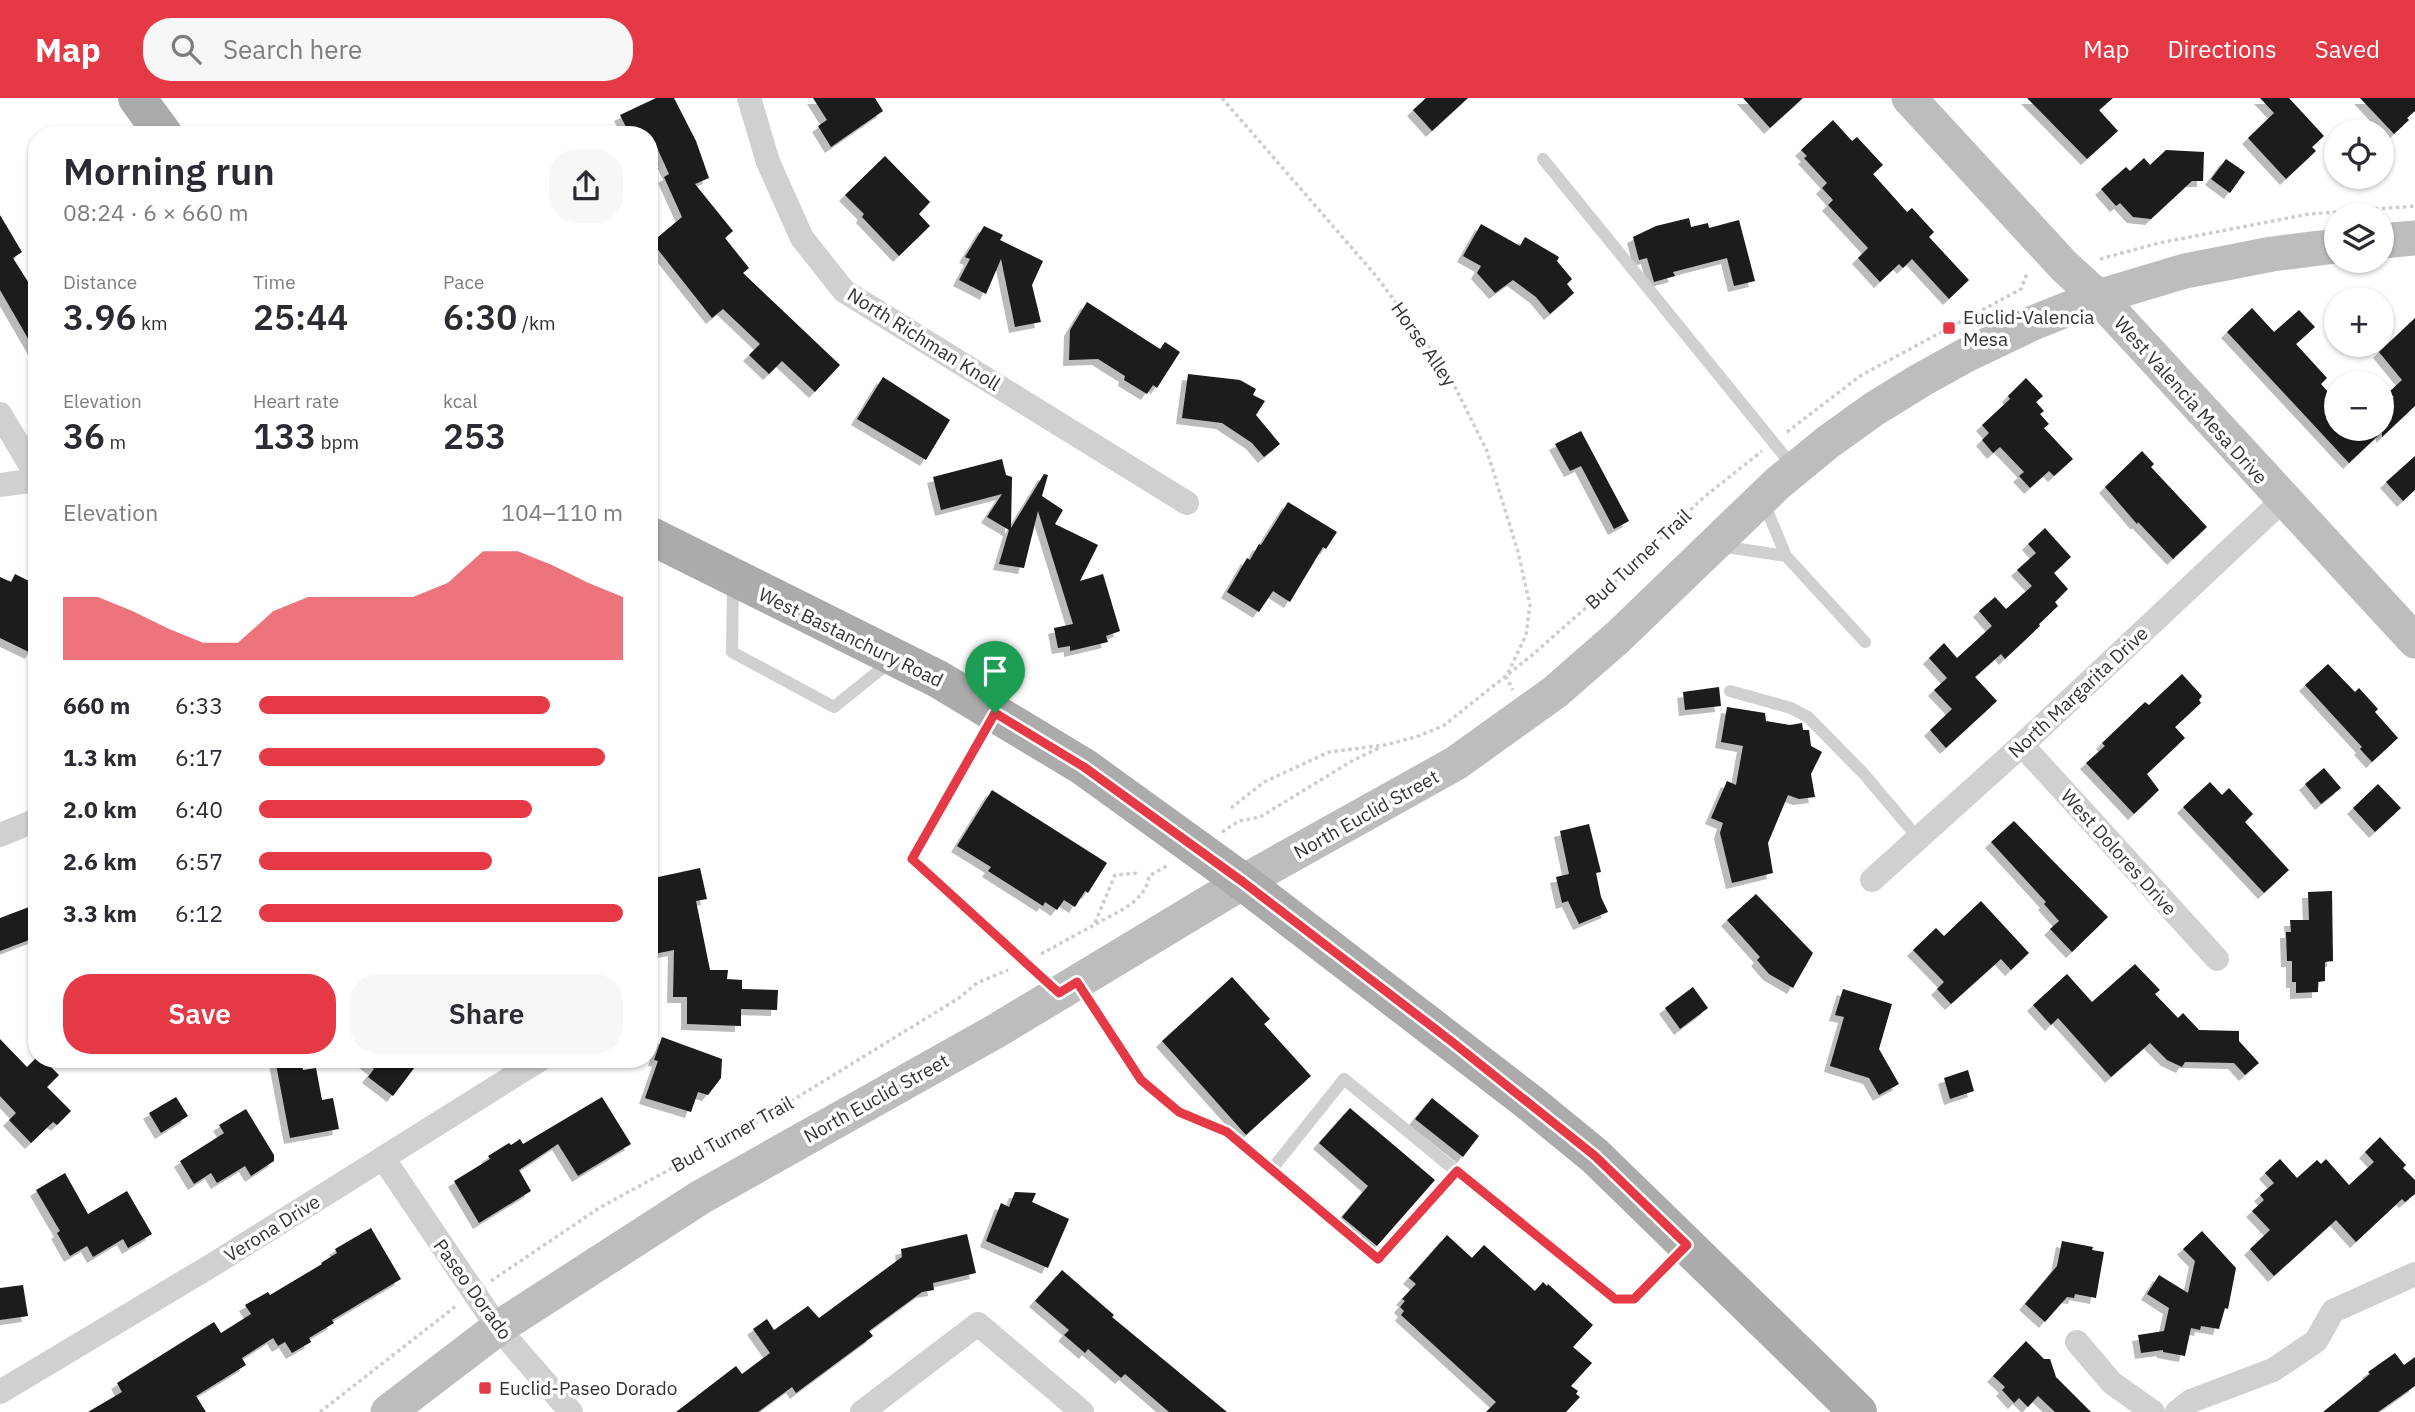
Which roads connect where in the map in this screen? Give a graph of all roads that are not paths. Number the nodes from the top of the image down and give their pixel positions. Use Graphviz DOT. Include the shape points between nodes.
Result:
graph roads {
  1 [pos="137,98"];
  2 [pos="749,98"];
  3 [pos="1909,98"];
  4 [pos="157,126"];
  5 [pos="1543,159"];
  6 [pos="2415,238"];
  7 [pos="2394,240"];
  8 [pos="2324,248"];
  9 [pos="2098,297"];
  10 [pos="0,414"];
  11 [pos="28,462"];
  12 [pos="1795,469"];
  13 [pos="28,480"];
  14 [pos="0,485"];
  15 [pos="1762,499"];
  16 [pos="2283,500"];
  17 [pos="1187,503"];
  18 [pos="658,540"];
  19 [pos="1713,545"];
  20 [pos="1786,556"];
  21 [pos="733,579"];
  22 [pos="2415,641"];
  23 [pos="1865,642"];
  24 [pos="895,658"];
  25 [pos="1730,691"];
  26 [pos="995,713"];
  27 [pos="2022,746"];
  28 [pos="28,824"];
  29 [pos="0,835"];
  30 [pos="1918,838"];
  31 [pos="1872,880"];
  32 [pos="1243,882"];
  33 [pos="2217,960"];
  34 [pos="1068,988"];
  35 [pos="527,1068"];
  36 [pos="383,1158"];
  37 [pos="1272,1169"];
  38 [pos="1457,1171"];
  39 [pos="1687,1245"];
  40 [pos="2415,1274"];
  41 [pos="498,1328"];
  42 [pos="2077,1342"];
  43 [pos="0,1392"];
  44 [pos="388,1412"];
  45 [pos="572,1412"];
  46 [pos="862,1412"];
  47 [pos="1082,1412"];
  48 [pos="1858,1412"];
  49 [pos="2153,1412"];
  50 [pos="2177,1412"];
  1 -- 4 [label="main road"];
  2 -- 17 [label="street, North Richman Knoll" via="768,162 802,238 844,291"];
  3 -- 9 [label="main road, West Valencia Mesa Drive"];
  5 -- 12 [label="lane"];
  6 -- 7 [label="main road"];
  8 -- 9 [label="main road, North Euclid Street" via="2185,271"];
  9 -- 12 [label="main road, North Euclid Street" via="2033,323 1921,380"];
  9 -- 16 [label="main road, West Valencia Mesa Drive"];
  10 -- 11 [label="street"];
  12 -- 15 [label="main road, North Euclid Street"];
  13 -- 14 [label="street"];
  15 -- 19 [label="main road, North Euclid Street"];
  15 -- 20 [label="lane"];
  16 -- 22 [label="main road, West Valencia Mesa Drive"];
  16 -- 27 [label="street, North Margarita Drive"];
  18 -- 21 [label="main road, West Bastanchury Road"];
  19 -- 20 [label="lane"];
  19 -- 32 [label="main road, North Euclid Street" via="1555,692 1456,763"];
  20 -- 23 [label="lane"];
  21 -- 24 [label="main road, West Bastanchury Road"];
  21 -- 24 [label="lane" via="732,652 834,707"];
  24 -- 26 [label="main road, West Bastanchury Road"];
  25 -- 30 [label="lane" via="1808,717"];
  26 -- 32 [label="main road, West Bastanchury Road" via="1084,767"];
  26 -- 34 [label="lane" via="912,859 1025,963"];
  27 -- 30 [label="street, North Margarita Drive"];
  27 -- 33 [label="street, West Dolores Drive"];
  28 -- 29 [label="street"];
  30 -- 31 [label="street, North Margarita Drive"];
  32 -- 34 [label="main road, North Euclid Street"];
  32 -- 39 [label="main road, West Bastanchury Road" via="1529,1102 1595,1156"];
  34 -- 37 [label="lane" via="1141,1080 1179,1112 1227,1132"];
  34 -- 41 [label="main road, North Euclid Street" via="701,1197"];
  35 -- 36 [label="street, Verona Drive"];
  36 -- 41 [label="street, Paseo Dorado"];
  36 -- 43 [label="street, Verona Drive"];
  37 -- 38 [label="lane" via="1378,1259"];
  37 -- 38 [label="lane" via="1344,1079"];
  38 -- 39 [label="lane" via="1615,1299 1634,1299"];
  39 -- 48 [label="main road, West Bastanchury Road"];
  40 -- 50 [label="street" via="2333,1311 2316,1341 2273,1370 2191,1401"];
  41 -- 44 [label="main road, North Euclid Street"];
  41 -- 45 [label="street, Paseo Dorado"];
  42 -- 49 [label="street" via="2112,1383"];
  46 -- 47 [label="street" via="978,1324"];
}
